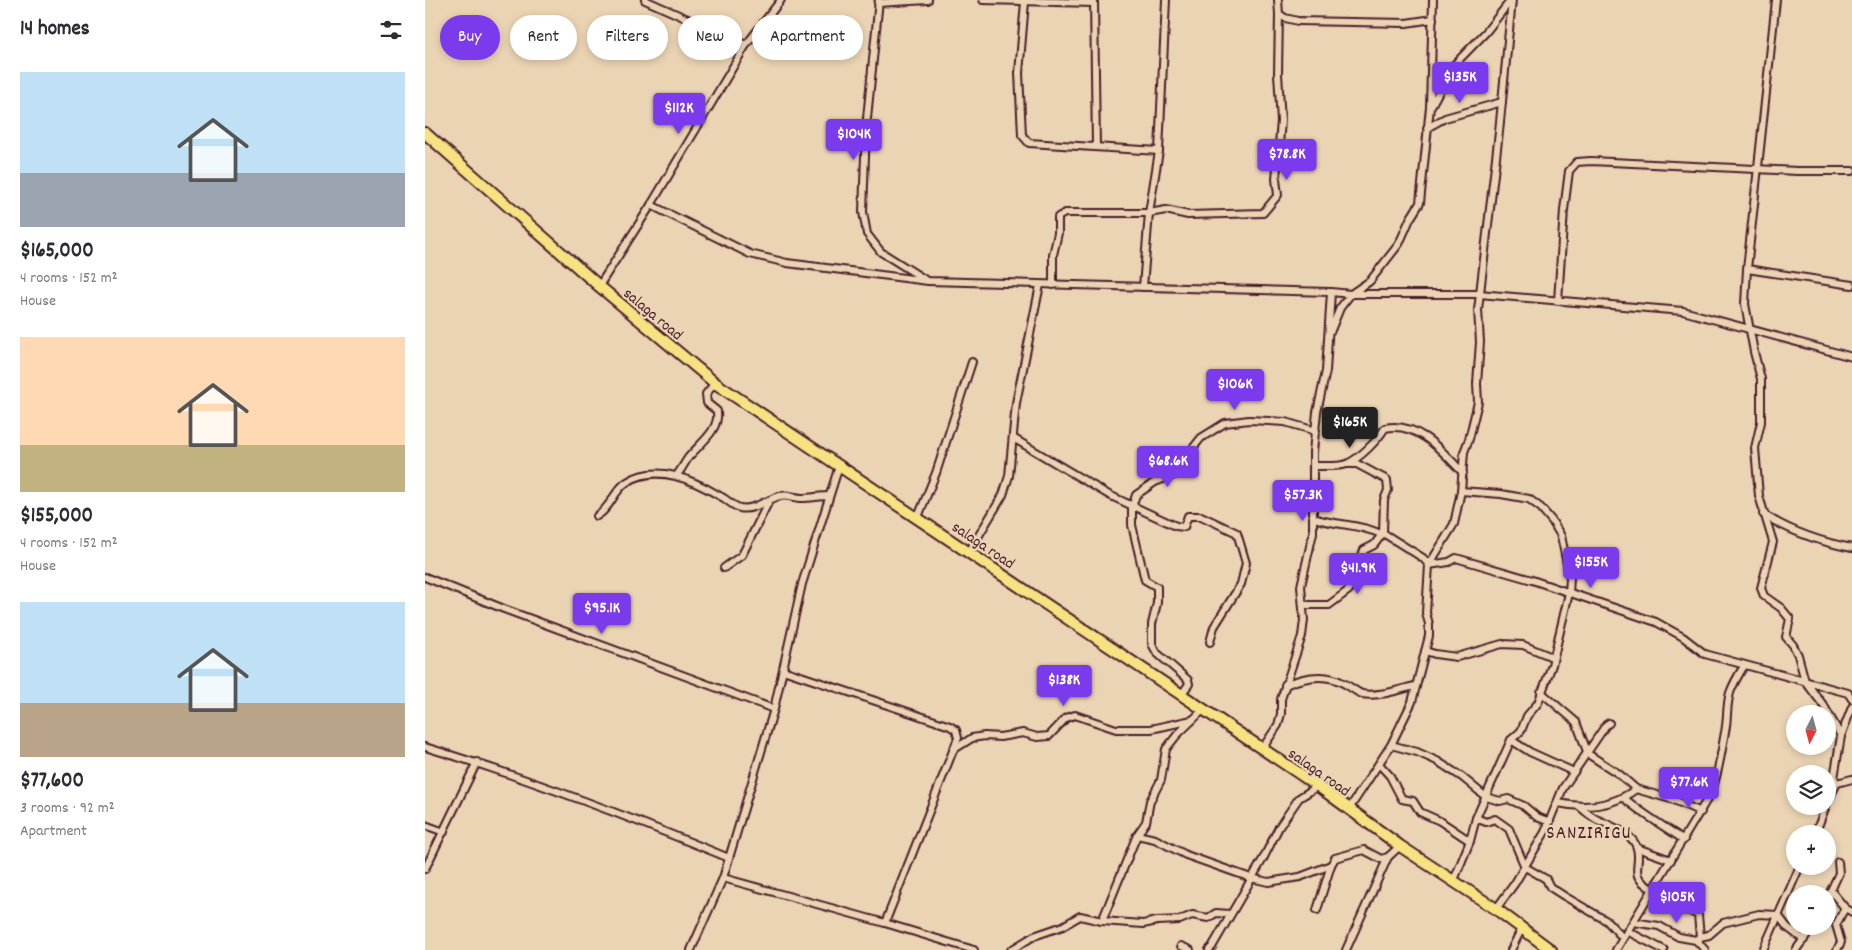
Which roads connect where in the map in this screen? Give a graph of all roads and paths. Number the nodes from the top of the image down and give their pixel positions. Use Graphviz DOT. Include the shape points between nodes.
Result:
graph roads {
  1 [pos="645,0"];
  2 [pos="781,0"];
  3 [pos="928,0"];
  4 [pos="983,0"];
  5 [pos="1166,0"];
  6 [pos="1278,0"];
  7 [pos="1433,0"];
  8 [pos="1511,0"];
  9 [pos="1776,0"];
  10 [pos="878,1"];
  11 [pos="1025,2"];
  12 [pos="1093,2"];
  13 [pos="1279,14"];
  14 [pos="1433,19"];
  15 [pos="745,45"];
  16 [pos="1502,102"];
  17 [pos="1430,107"];
  18 [pos="1427,128"];
  19 [pos="425,132"];
  20 [pos="1096,147"];
  21 [pos="1159,151"];
  22 [pos="1758,169"];
  23 [pos="1852,171"];
  24 [pos="651,205"];
  25 [pos="1149,213"];
  26 [pos="1747,269"];
  27 [pos="927,281"];
  28 [pos="1040,284"];
  29 [pos="1053,285"];
  30 [pos="599,286"];
  31 [pos="1852,286"];
  32 [pos="1143,287"];
  33 [pos="1331,292"];
  34 [pos="1351,294"];
  35 [pos="1479,294"];
  36 [pos="1558,301"];
  37 [pos="1750,330"];
  38 [pos="1329,334"];
  39 [pos="1852,357"];
  40 [pos="972,362"];
  41 [pos="715,383"];
  42 [pos="1316,431"];
  43 [pos="1013,438"];
  44 [pos="1345,464"];
  45 [pos="839,466"];
  46 [pos="1314,466"];
  47 [pos="1463,473"];
  48 [pos="677,475"];
  49 [pos="1461,491"];
  50 [pos="829,496"];
  51 [pos="769,501"];
  52 [pos="1133,507"];
  53 [pos="1763,514"];
  54 [pos="597,516"];
  55 [pos="918,518"];
  56 [pos="1314,518"];
  57 [pos="1382,534"];
  58 [pos="1852,548"];
  59 [pos="969,552"];
  60 [pos="1429,565"];
  61 [pos="724,568"];
  62 [pos="425,577"];
  63 [pos="1569,593"];
  64 [pos="1303,605"];
  65 [pos="1210,642"];
  66 [pos="1425,651"];
  67 [pos="1552,657"];
  68 [pos="1744,666"];
  69 [pos="783,670"];
  70 [pos="1805,680"];
  71 [pos="1285,685"];
  72 [pos="1416,686"];
  73 [pos="1541,692"];
  74 [pos="1181,695"];
  75 [pos="1852,698"];
  76 [pos="1852,707"];
  77 [pos="774,708"];
  78 [pos="1203,710"];
  79 [pos="1192,720"];
  80 [pos="1609,723"];
  81 [pos="1841,736"];
  82 [pos="1511,740"];
  83 [pos="1391,745"];
  84 [pos="425,747"];
  85 [pos="1262,749"];
  86 [pos="953,750"];
  87 [pos="1588,754"];
  88 [pos="477,762"];
  89 [pos="1379,764"];
  90 [pos="1574,772"];
  91 [pos="1852,779"];
  92 [pos="1837,783"];
  93 [pos="1318,786"];
  94 [pos="1636,789"];
  95 [pos="1486,797"];
  96 [pos="1624,798"];
  97 [pos="1558,803"];
  98 [pos="1580,807"];
  99 [pos="1349,809"];
  100 [pos="1701,812"];
  101 [pos="1476,818"];
  102 [pos="1550,822"];
  103 [pos="425,825"];
  104 [pos="443,832"];
  105 [pos="1137,835"];
  106 [pos="1684,840"];
  107 [pos="1470,841"];
  108 [pos="1399,846"];
  109 [pos="1637,848"];
  110 [pos="1388,857"];
  111 [pos="729,858"];
  112 [pos="1671,860"];
  113 [pos="1838,862"];
  114 [pos="1331,865"];
  115 [pos="1525,867"];
  116 [pos="425,869"];
  117 [pos="1796,875"];
  118 [pos="723,878"];
  119 [pos="1251,878"];
  120 [pos="1454,880"];
  121 [pos="1657,882"];
  122 [pos="1834,885"];
  123 [pos="1652,890"];
  124 [pos="1836,897"];
  125 [pos="1845,908"];
  126 [pos="1496,909"];
  127 [pos="1317,910"];
  128 [pos="1852,912"];
  129 [pos="1230,914"];
  130 [pos="1778,915"];
  131 [pos="1102,921"];
  132 [pos="1633,922"];
  133 [pos="885,923"];
  134 [pos="1522,928"];
  135 [pos="1627,931"];
  136 [pos="1807,935"];
  137 [pos="1623,938"];
  138 [pos="1698,939"];
  139 [pos="1804,940"];
  140 [pos="1181,946"];
  141 [pos="691,950"];
  142 [pos="974,950"];
  143 [pos="1011,950"];
  144 [pos="1190,950"];
  145 [pos="1209,950"];
  146 [pos="1346,950"];
  147 [pos="1511,950"];
  148 [pos="1551,950"];
  149 [pos="1616,950"];
  150 [pos="1664,950"];
  151 [pos="1705,950"];
  152 [pos="1763,950"];
  153 [pos="1796,950"];
  154 [pos="1837,950"];
  1 -- 15 [label="street"];
  2 -- 15 [label="street"];
  3 -- 10 [label="street"];
  4 -- 11 [label="street"];
  5 -- 21 [label="street"];
  6 -- 13 [label="street"];
  7 -- 14 [label="street"];
  8 -- 16 [label="street"];
  8 -- 17 [label="street" via="1453,66"];
  9 -- 22 [label="street"];
  10 -- 27 [label="street" via="866,128 863,212 867,234 881,252"];
  11 -- 12 [label="street"];
  11 -- 20 [label="street" via="1019,73 1023,136 1029,143"];
  12 -- 20 [label="street"];
  13 -- 14 [label="street" via="1299,21 1406,23"];
  13 -- 25 [label="street" via="1281,121 1276,179 1279,195 1263,213 1188,214 1166,210"];
  14 -- 17 [label="street"];
  15 -- 24 [label="street"];
  16 -- 18 [label="street" via="1445,118"];
  16 -- 35 [label="street"];
  17 -- 18 [label="street"];
  18 -- 34 [label="street" via="1420,203 1399,244 1370,281"];
  19 -- 30 [label="main road, salaga road"];
  20 -- 21 [label="street"];
  21 -- 25 [label="street"];
  22 -- 23 [label="street"];
  22 -- 26 [label="street"];
  22 -- 36 [label="street" via="1577,162 1569,171"];
  24 -- 27 [label="street" via="750,254"];
  24 -- 30 [label="street"];
  25 -- 29 [label="street" via="1065,212 1058,216"];
  25 -- 32 [label="street"];
  26 -- 31 [label="street"];
  26 -- 37 [label="street" via="1745,304"];
  27 -- 28 [label="street"];
  28 -- 29 [label="street"];
  28 -- 43 [label="street"];
  29 -- 32 [label="street"];
  30 -- 41 [label="main road, salaga road"];
  32 -- 33 [label="street"];
  33 -- 34 [label="street"];
  33 -- 38 [label="street"];
  34 -- 35 [label="street"];
  34 -- 38 [label="street" via="1340,308"];
  35 -- 36 [label="street"];
  35 -- 47 [label="street" via="1478,402 1464,452"];
  36 -- 37 [label="street" via="1683,311"];
  37 -- 39 [label="street"];
  37 -- 53 [label="street" via="1761,379 1761,422 1755,448"];
  38 -- 42 [label="street"];
  40 -- 55 [label="street"];
  41 -- 45 [label="main road, salaga road"];
  41 -- 48 [label="street" via="706,394 707,403 717,411 718,418"];
  42 -- 46 [label="street"];
  42 -- 52 [label="street" via="1285,422 1249,420 1225,423 1201,438 1193,448 1187,470 1145,487 1137,495"];
  43 -- 52 [label="street"];
  43 -- 59 [label="street" via="1009,476 1003,495"];
  44 -- 46 [label="street"];
  44 -- 47 [label="street" via="1359,456 1381,436 1385,428 1394,426 1423,435"];
  44 -- 57 [label="street" via="1357,464 1387,480"];
  45 -- 50 [label="street"];
  45 -- 55 [label="main road, salaga road"];
  46 -- 56 [label="street"];
  47 -- 49 [label="street"];
  48 -- 51 [label="street" via="702,485 740,508"];
  48 -- 54 [label="street" via="657,474 628,481 621,486 605,512"];
  49 -- 60 [label="street" via="1453,524"];
  49 -- 63 [label="street" via="1529,499 1541,508 1561,536 1570,578"];
  50 -- 51 [label="street" via="780,496"];
  50 -- 69 [label="street" via="802,584"];
  51 -- 61 [label="street" via="742,555"];
  52 -- 65 [label="street" via="1184,527 1188,516 1201,516 1237,533 1247,563 1241,584 1214,627"];
  52 -- 74 [label="street" via="1132,524 1143,574 1145,580 1157,587 1152,644 1157,653 1188,680 1189,684"];
  53 -- 58 [label="street" via="1787,528"];
  53 -- 70 [label="street" via="1773,542 1761,588 1764,596 1790,619 1786,637 1798,655"];
  55 -- 59 [label="main road, salaga road"];
  56 -- 57 [label="street" via="1333,524 1365,527"];
  56 -- 64 [label="street" via="1301,586"];
  57 -- 60 [label="street" via="1423,558"];
  57 -- 64 [label="street" via="1374,545 1364,550 1349,590 1329,605"];
  59 -- 74 [label="main road, salaga road"];
  60 -- 63 [label="street" via="1456,558"];
  60 -- 66 [label="street" via="1426,613 1429,636"];
  62 -- 77 [label="street" via="532,620"];
  63 -- 67 [label="street"];
  63 -- 68 [label="street" via="1656,622 1683,636 1705,654"];
  64 -- 71 [label="street" via="1302,636"];
  66 -- 67 [label="street" via="1457,656 1502,644 1523,645"];
  66 -- 72 [label="street"];
  67 -- 73 [label="street"];
  68 -- 70 [label="street"];
  68 -- 100 [label="street" via="1730,693 1719,771"];
  69 -- 77 [label="street"];
  69 -- 86 [label="street" via="951,726 958,738"];
  70 -- 75 [label="street" via="1848,693"];
  70 -- 81 [label="street"];
  71 -- 72 [label="street" via="1300,679 1325,677 1343,682 1360,693 1377,695"];
  71 -- 85 [label="street" via="1281,714"];
  72 -- 83 [label="street" via="1412,702"];
  73 -- 82 [label="street" via="1521,731"];
  73 -- 87 [label="street" via="1576,722"];
  74 -- 78 [label="main road, salaga road"];
  76 -- 81 [label="street"];
  77 -- 111 [label="street"];
  78 -- 79 [label="street"];
  78 -- 85 [label="main road, salaga road"];
  79 -- 86 [label="street" via="1151,729 1116,729 1075,715 1065,718 1049,736 1023,733 985,736 972,738"];
  79 -- 105 [label="street" via="1166,749 1161,780"];
  80 -- 87 [label="street"];
  81 -- 92 [label="street" via="1834,778"];
  82 -- 90 [label="street"];
  82 -- 95 [label="street"];
  83 -- 89 [label="street"];
  83 -- 95 [label="street" via="1437,761"];
  84 -- 88 [label="street"];
  85 -- 93 [label="main road, salaga road"];
  86 -- 133 [label="street"];
  87 -- 90 [label="street"];
  87 -- 94 [label="street"];
  88 -- 104 [label="street"];
  88 -- 111 [label="street"];
  89 -- 99 [label="street"];
  89 -- 107 [label="street" via="1390,776 1402,799 1413,801 1420,812 1441,821"];
  90 -- 97 [label="street"];
  91 -- 92 [label="street"];
  93 -- 99 [label="main road, salaga road"];
  93 -- 119 [label="street" via="1299,798"];
  94 -- 96 [label="street"];
  94 -- 100 [label="street"];
  95 -- 101 [label="street"];
  95 -- 102 [label="street" via="1524,806 1537,817"];
  96 -- 98 [label="street" via="1595,807"];
  96 -- 106 [label="street"];
  97 -- 98 [label="street"];
  97 -- 102 [label="street"];
  98 -- 109 [label="street" via="1630,838"];
  99 -- 108 [label="main road, salaga road"];
  100 -- 106 [label="street"];
  101 -- 107 [label="street"];
  101 -- 115 [label="street" via="1486,822 1495,819 1509,829"];
  102 -- 115 [label="street"];
  103 -- 104 [label="street"];
  104 -- 116 [label="street"];
  105 -- 119 [label="street" via="1155,838 1186,855"];
  105 -- 131 [label="street"];
  106 -- 112 [label="street"];
  107 -- 120 [label="street"];
  108 -- 110 [label="street"];
  108 -- 120 [label="main road, salaga road"];
  109 -- 112 [label="street"];
  109 -- 123 [label="street" via="1637,874 1642,884"];
  110 -- 114 [label="street" via="1381,859 1364,850 1335,858"];
  110 -- 146 [label="street"];
  111 -- 118 [label="street"];
  112 -- 121 [label="street"];
  113 -- 122 [label="street" via="1839,873"];
  114 -- 119 [label="street" via="1301,877 1268,882"];
  114 -- 127 [label="street"];
  115 -- 126 [label="street"];
  115 -- 137 [label="street" via="1563,896 1607,921"];
  117 -- 130 [label="street"];
  118 -- 133 [label="street"];
  118 -- 141 [label="street"];
  119 -- 129 [label="street"];
  120 -- 126 [label="main road, salaga road"];
  121 -- 123 [label="street"];
  121 -- 138 [label="street" via="1676,893 1688,910 1698,915"];
  123 -- 132 [label="street"];
  124 -- 125 [label="street"];
  125 -- 128 [label="street"];
  125 -- 154 [label="street" via="1837,925 1841,942"];
  126 -- 134 [label="main road, salaga road"];
  129 -- 131 [label="street" via="1216,913 1208,918 1192,915 1180,920 1143,924"];
  129 -- 145 [label="street"];
  130 -- 138 [label="street" via="1759,914 1723,923 1709,935"];
  130 -- 139 [label="street"];
  130 -- 152 [label="street"];
  131 -- 143 [label="street" via="1080,916"];
  132 -- 135 [label="street"];
  132 -- 138 [label="street" via="1659,926 1679,937"];
  133 -- 142 [label="street"];
  134 -- 147 [label="street"];
  134 -- 148 [label="main road, salaga road"];
  135 -- 137 [label="street"];
  135 -- 150 [label="street"];
  136 -- 139 [label="street"];
  137 -- 149 [label="street"];
  138 -- 151 [label="street"];
  139 -- 153 [label="street"];
  140 -- 144 [label="street"];
}
